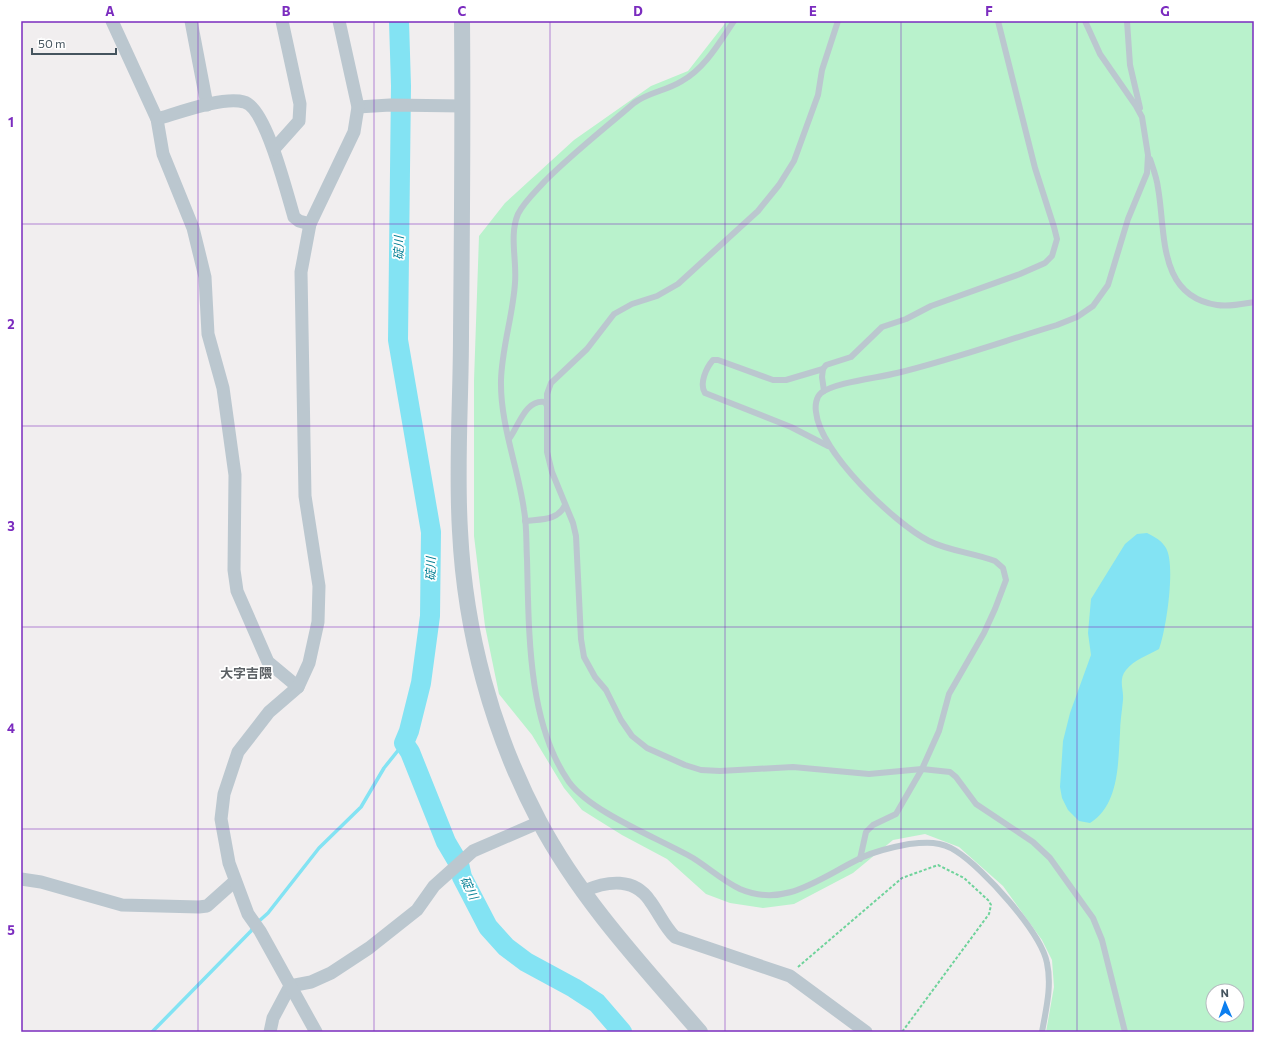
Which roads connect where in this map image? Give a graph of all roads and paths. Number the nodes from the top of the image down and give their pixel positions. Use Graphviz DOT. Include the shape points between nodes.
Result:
graph roads {
  1 [pos="112,21"];
  2 [pos="191,21"];
  3 [pos="282,21"];
  4 [pos="339,21"];
  5 [pos="462,21"];
  6 [pos="734,21"];
  7 [pos="838,21"];
  8 [pos="998,21"];
  9 [pos="1085,21"];
  10 [pos="1127,21"];
  11 [pos="207,105"];
  12 [pos="463,106"];
  13 [pos="358,107"];
  14 [pos="1142,117"];
  15 [pos="157,119"];
  16 [pos="274,149"];
  17 [pos="1148,155"];
  18 [pos="310,224"];
  19 [pos="1254,302"];
  20 [pos="823,369"];
  21 [pos="824,391"];
  22 [pos="547,407"];
  23 [pos="509,439"];
  24 [pos="829,447"];
  25 [pos="565,505"];
  26 [pos="525,521"];
  27 [pos="298,687"];
  28 [pos="922,769"];
  29 [pos="540,822"];
  30 [pos="860,859"];
  31 [pos="21,879"];
  32 [pos="235,882"];
  33 [pos="584,891"];
  34 [pos="788,975"];
  35 [pos="290,986"];
  36 [pos="270,1032"];
  37 [pos="316,1032"];
  38 [pos="700,1032"];
  39 [pos="866,1032"];
  40 [pos="902,1032"];
  41 [pos="1042,1032"];
  42 [pos="1125,1032"];
  1 -- 15 [label="street"];
  2 -- 11 [label="street"];
  3 -- 16 [label="street" via="300,104 298,121"];
  4 -- 13 [label="street"];
  5 -- 12 [label="street"];
  6 -- 23 [label="lane" via="707,60 691,75 681,82 645,96 634,104 562,164 518,215 514,237 515,281 501,381"];
  7 -- 22 [label="lane" via="822,70 818,95 794,161 779,185 758,211 678,284 614,314 587,349 551,383 547,394"];
  8 -- 20 [label="lane" via="1035,168 1057,239 1052,256 1045,263 1020,274 931,306 882,327 851,357 833,361"];
  9 -- 14 [label="lane" via="1100,54"];
  10 -- 14 [label="lane" via="1130,65"];
  11 -- 15 [label="street"];
  11 -- 16 [label="street" via="231,101 244,102 254,107"];
  12 -- 13 [label="street"];
  12 -- 29 [label="street" via="460,480 463,566 481,670 497,727"];
  13 -- 18 [label="street" via="354,132"];
  14 -- 17 [label="lane"];
  15 -- 27 [label="street" via="163,154 193,228 205,276 208,334 223,388 235,475 236,591 268,662"];
  16 -- 18 [label="street" via="294,217"];
  17 -- 19 [label="lane" via="1159,190 1162,237 1176,279 1187,293 1217,305 1234,306"];
  17 -- 21 [label="lane" via="1147,173 1128,219 1108,285 1093,306 1077,317 1057,325 898,373"];
  18 -- 27 [label="street" via="301,272 303,449 305,496 319,586 318,622 309,663"];
  20 -- 21 [label="lane"];
  20 -- 24 [label="lane" via="786,380 774,380 713,360 702,389 705,393 791,427"];
  21 -- 24 [label="lane" via="815,405 817,422"];
  22 -- 23 [label="lane" via="545,402 534,402"];
  22 -- 25 [label="lane" via="548,452 552,472"];
  23 -- 26 [label="lane"];
  24 -- 28 [label="lane" via="838,460 901,523 929,541 996,561 1003,568 1006,580 995,609 948,694 938,731"];
  25 -- 26 [label="lane" via="557,516"];
  25 -- 28 [label="lane" via="576,536 584,657 632,736 647,748 701,770 793,767 869,774"];
  26 -- 30 [label="lane" via="532,670 545,729 555,758 571,784 590,803 669,844 740,888 758,895 777,897 800,890"];
  27 -- 32 [label="street" via="269,712 238,752 224,794 222,826"];
  28 -- 30 [label="lane" via="896,814 866,832"];
  28 -- 42 [label="lane" via="950,772 976,804 1034,842 1050,858 1099,929"];
  29 -- 33 [label="street"];
  29 -- 35 [label="street" via="473,851 434,886 417,910 369,948 331,973 311,982"];
  30 -- 41 [label="lane" via="889,847 929,841 955,849 1001,891 1036,938 1047,960 1050,986"];
  31 -- 32 [label="street" via="41,882 122,905 200,907 207,906"];
  32 -- 35 [label="street" via="248,914"];
  33 -- 34 [label="street" via="613,882 629,884 638,888 650,900 666,927 675,936"];
  33 -- 38 [label="street" via="611,929"];
  34 -- 39 [label="street"];
  34 -- 40 [label="path" via="902,878 938,865 964,878 979,890 989,901 990,909"];
  35 -- 36 [label="street" via="273,1018"];
  35 -- 37 [label="street"];
}
